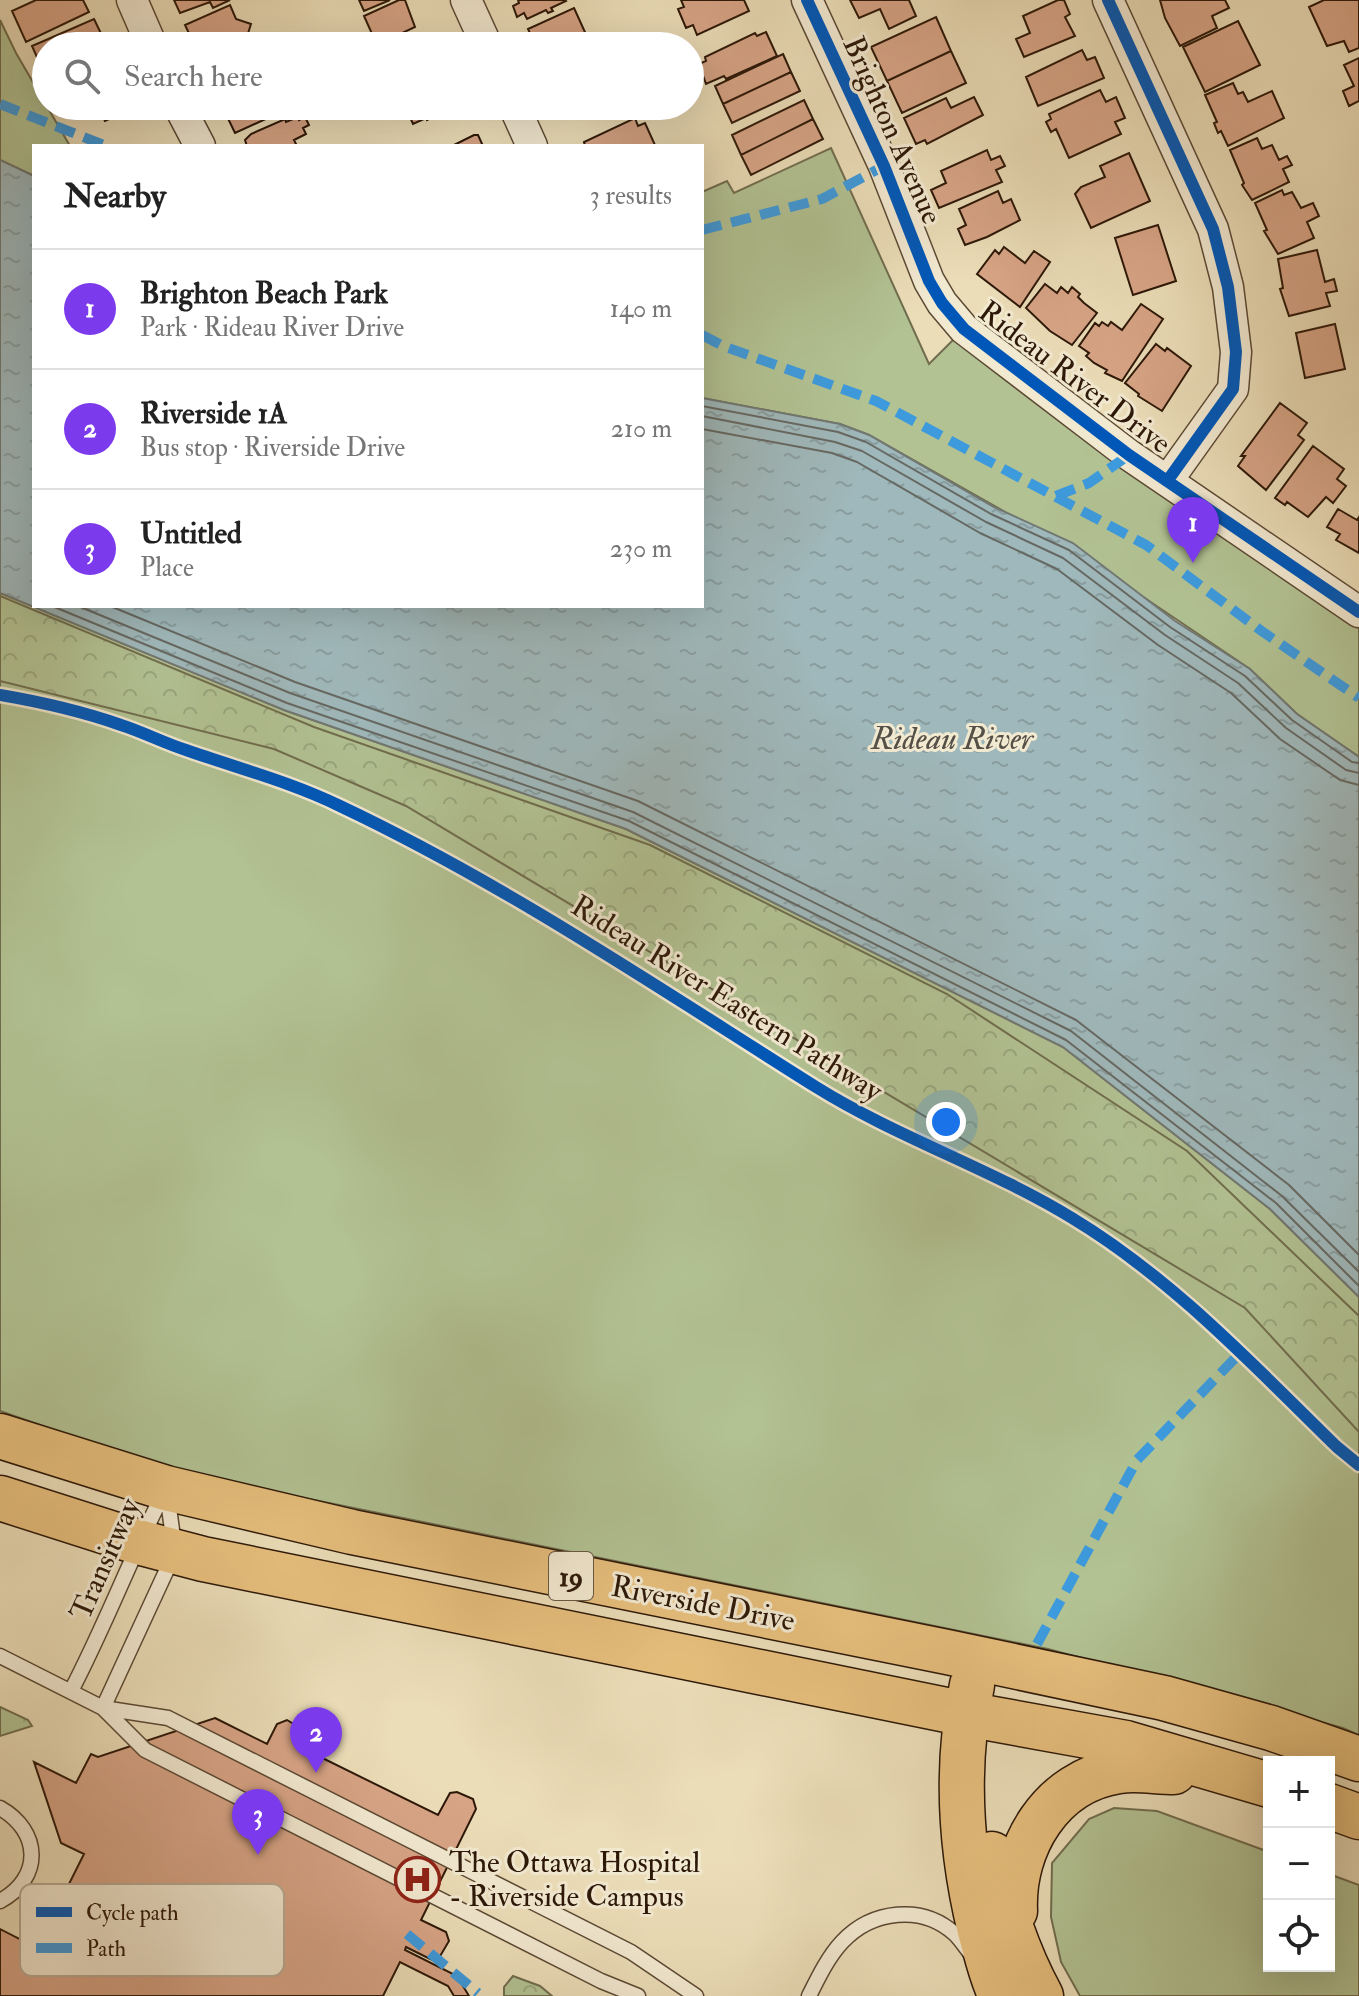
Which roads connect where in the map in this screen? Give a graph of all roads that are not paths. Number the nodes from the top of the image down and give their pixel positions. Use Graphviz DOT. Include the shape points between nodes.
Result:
graph roads {
  1 [pos="132,0"];
  2 [pos="466,0"];
  3 [pos="807,0"];
  4 [pos="1108,0"];
  5 [pos="146,32"];
  6 [pos="481,32"];
  7 [pos="186,120"];
  8 [pos="520,120"];
  9 [pos="199,144"];
  10 [pos="531,144"];
  11 [pos="929,281"];
  12 [pos="1168,480"];
  13 [pos="1359,612"];
  14 [pos="0,1436"];
  15 [pos="166,1488"];
  16 [pos="0,1498"];
  17 [pos="157,1547"];
  18 [pos="0,1656"];
  19 [pos="990,1662"];
  20 [pos="71,1691"];
  21 [pos="103,1708"];
  22 [pos="980,1716"];
  23 [pos="1359,1759"];
  24 [pos="1253,1780"];
  25 [pos="0,1808"];
  26 [pos="1335,1808"];
  27 [pos="1359,1817"];
  28 [pos="22,1884"];
  29 [pos="20,1886"];
  30 [pos="1,1904"];
  31 [pos="1017,1937"];
  32 [pos="1000,1993"];
  33 [pos="638,1996"];
  34 [pos="696,1996"];
  35 [pos="809,1996"];
  36 [pos="1041,1996"];
  1 -- 5 [label="street"];
  2 -- 6 [label="street"];
  3 -- 11 [label="street, Brighton Avenue" via="884,166"];
  4 -- 12 [label="street" via="1213,229 1228,287 1233,389"];
  7 -- 9 [label="street"];
  8 -- 10 [label="street"];
  11 -- 12 [label="street, Rideau River Drive" via="964,329"];
  12 -- 13 [label="street, Rideau River Drive"];
  14 -- 15 [label="main road, Riverside Drive / 19"];
  15 -- 17 [label="lane, Transitway"];
  15 -- 17 [label="lane, Transitway"];
  15 -- 19 [label="main road, Riverside Drive / 19" via="352,1532"];
  16 -- 17 [label="main road, Riverside Drive / 19"];
  17 -- 20 [label="lane, Transitway"];
  17 -- 21 [label="lane, Transitway"];
  17 -- 22 [label="main road, Riverside Drive / 19"];
  18 -- 20 [label="lane"];
  19 -- 22 [label="main road"];
  19 -- 23 [label="main road, Riverside Drive / 19" via="1222,1713"];
  20 -- 21 [label="lane"];
  21 -- 33 [label="lane" via="145,1750"];
  21 -- 34 [label="lane" via="168,1718 624,1948"];
  22 -- 24 [label="main road, Riverside Drive / 19" via="1126,1743"];
  22 -- 31 [label="main road" via="992,1856"];
  22 -- 32 [label="main road" via="960,1794 966,1864"];
  24 -- 31 [label="main road" via="1121,1770 1098,1776 1057,1800 1040,1818 1019,1866 1014,1891"];
  25 -- 28 [label="lane" via="25,1829 31,1845 32,1862"];
  26 -- 27 [label="main road"];
  29 -- 30 [label="lane"];
  31 -- 36 [label="main road"];
  32 -- 35 [label="lane" via="957,1935 920,1916 899,1914 877,1917 842,1942"];
}
